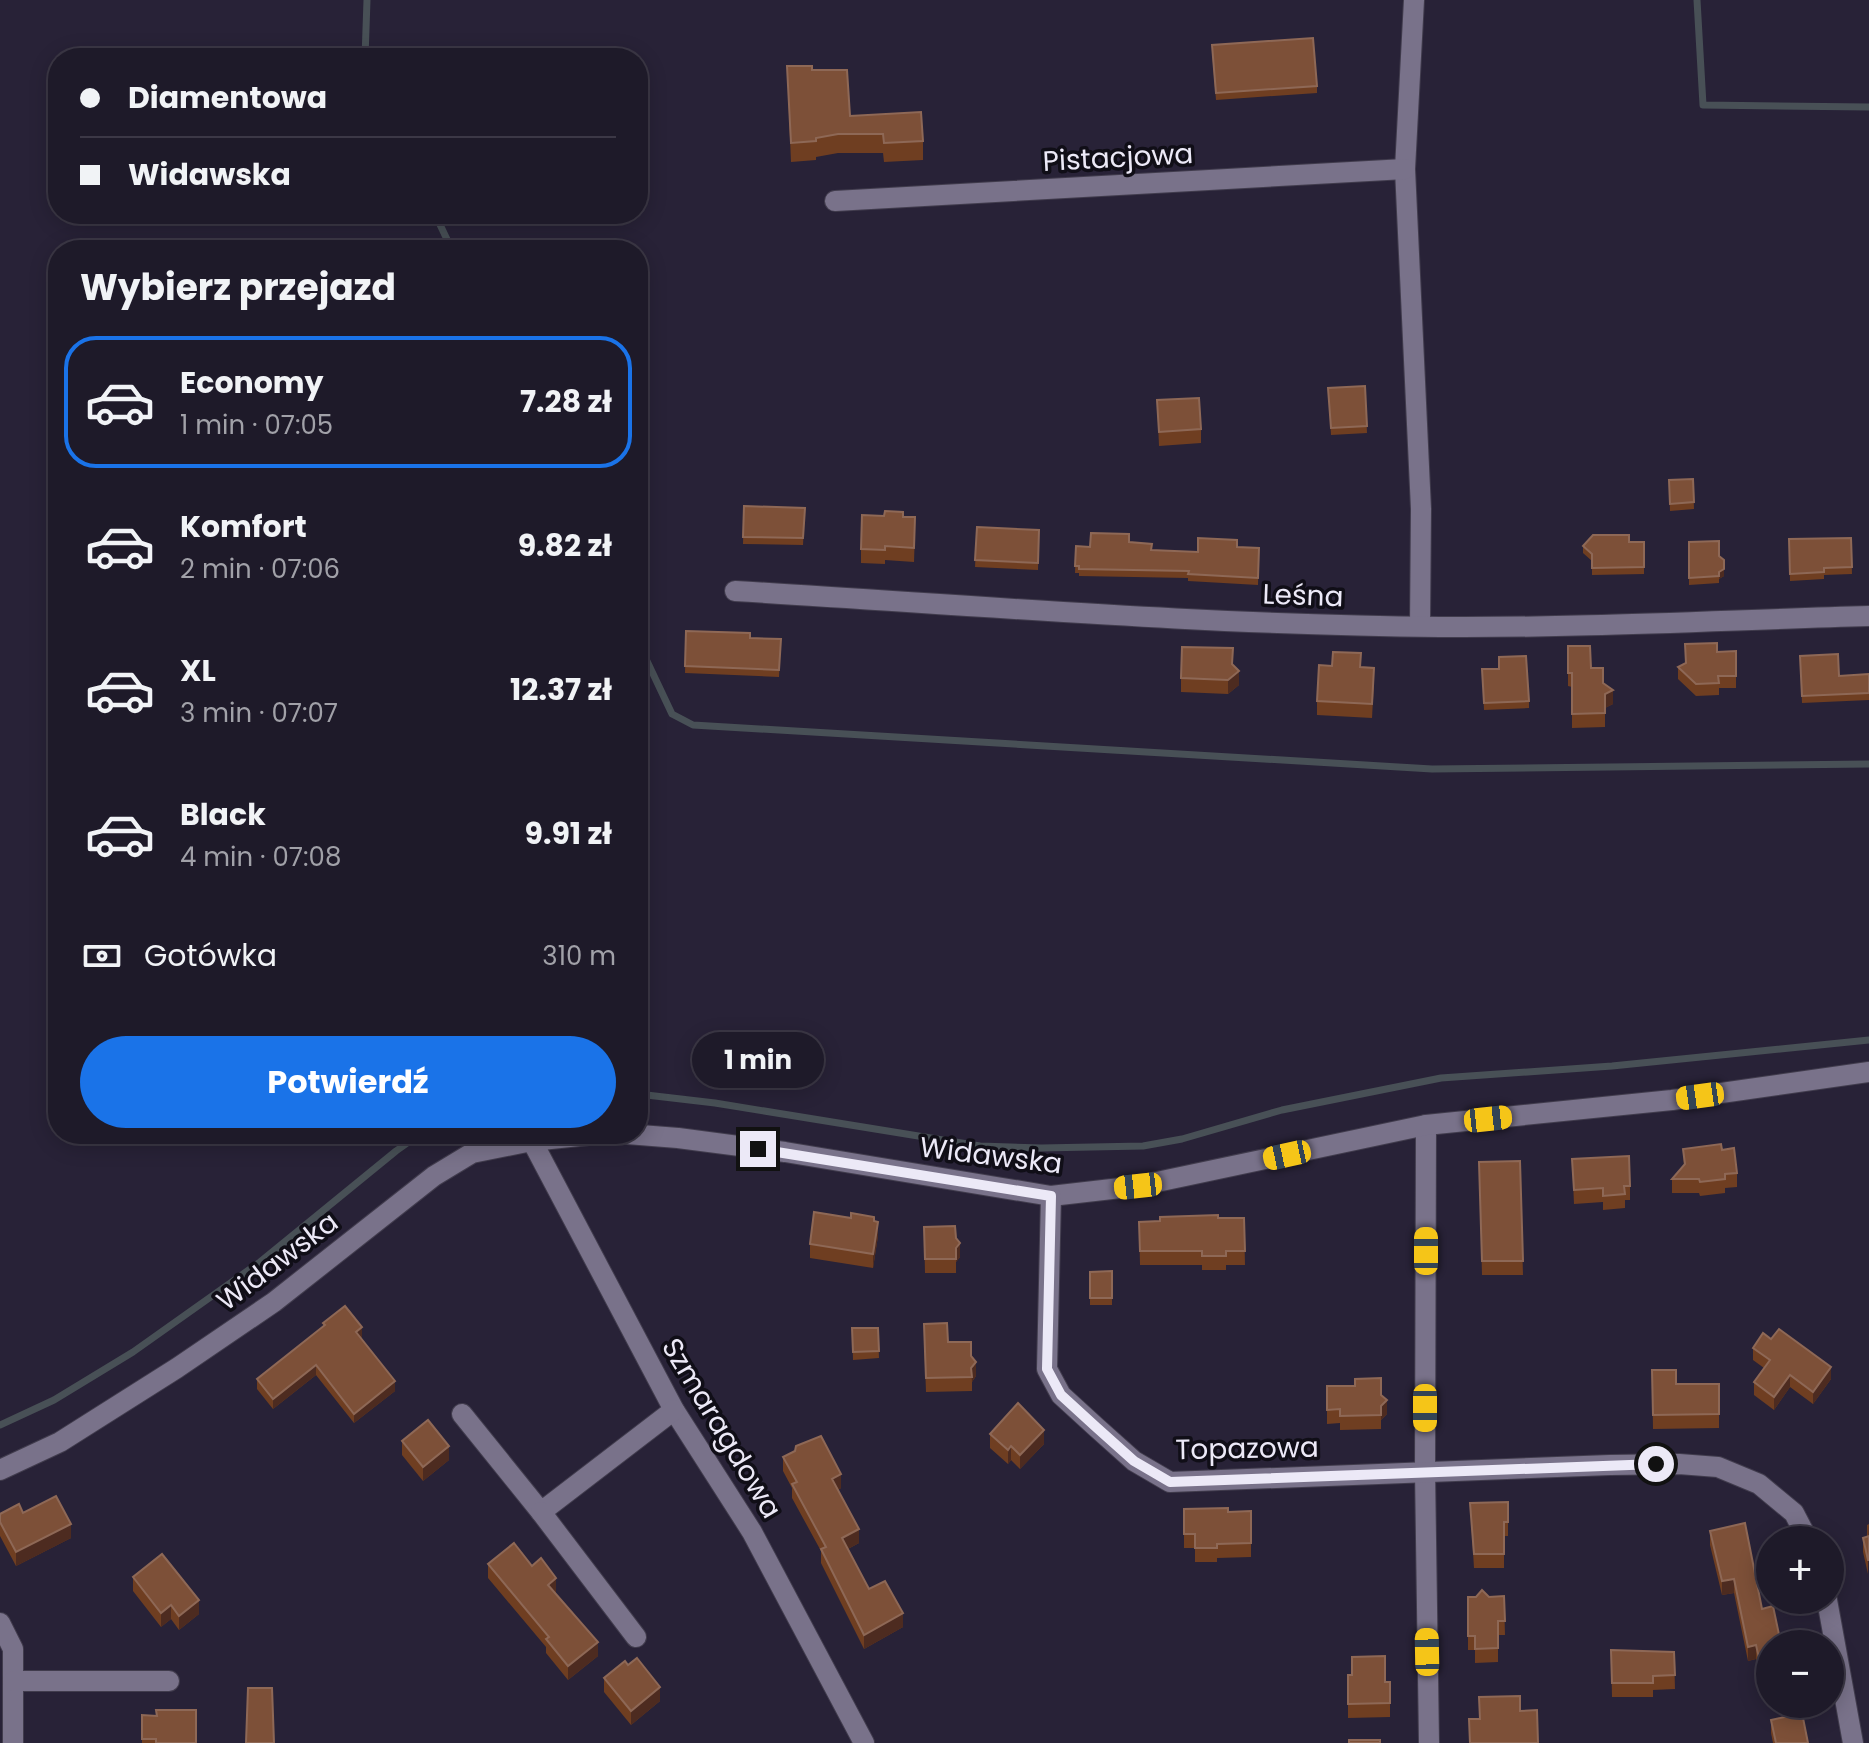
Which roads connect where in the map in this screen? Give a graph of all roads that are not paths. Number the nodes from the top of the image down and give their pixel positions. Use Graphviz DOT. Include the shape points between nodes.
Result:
graph roads {
  1 [pos="1414,0"];
  2 [pos="1405,169"];
  3 [pos="835,201"];
  4 [pos="735,591"];
  5 [pos="1869,616"];
  6 [pos="1420,626"];
  7 [pos="1869,1072"];
  8 [pos="1426,1125"];
  9 [pos="648,1136"];
  10 [pos="517,1144"];
  11 [pos="534,1144"];
  12 [pos="1051,1196"];
  13 [pos="674,1410"];
  14 [pos="462,1414"];
  15 [pos="0,1470"];
  16 [pos="1425,1471"];
  17 [pos="541,1512"];
  18 [pos="1801,1526"];
  19 [pos="1830,1614"];
  20 [pos="0,1623"];
  21 [pos="636,1637"];
  22 [pos="13,1681"];
  23 [pos="169,1681"];
  24 [pos="13,1743"];
  25 [pos="864,1743"];
  26 [pos="1429,1743"];
  27 [pos="1853,1743"];
  1 -- 2 [label="street"];
  2 -- 3 [label="street, Pistacjowa"];
  2 -- 6 [label="street" via="1421,509"];
  4 -- 6 [label="street, Leśna" via="1298,624"];
  5 -- 6 [label="street, Leśna"];
  7 -- 8 [label="street, Widawska" via="1672,1100"];
  8 -- 12 [label="street, Widawska" via="1138,1186"];
  8 -- 16 [label="street"];
  9 -- 12 [label="street, Widawska" via="785,1152"];
  10 -- 15 [label="street, Widawska" via="472,1153 434,1176 274,1302 190,1360 60,1442"];
  11 -- 13 [label="street, Szmaragdowa"];
  12 -- 16 [label="street, Topazowa" via="1047,1369 1061,1395 1134,1461 1170,1482"];
  13 -- 17 [label="street"];
  13 -- 25 [label="street, Szmaragdowa" via="752,1532"];
  14 -- 17 [label="street"];
  16 -- 18 [label="street, Topazowa" via="1718,1467 1759,1484 1794,1513"];
  16 -- 26 [label="street"];
  17 -- 21 [label="street"];
  19 -- 27 [label="street"];
  20 -- 22 [label="street" via="13,1649"];
  22 -- 23 [label="street"];
  22 -- 24 [label="street"];
}
